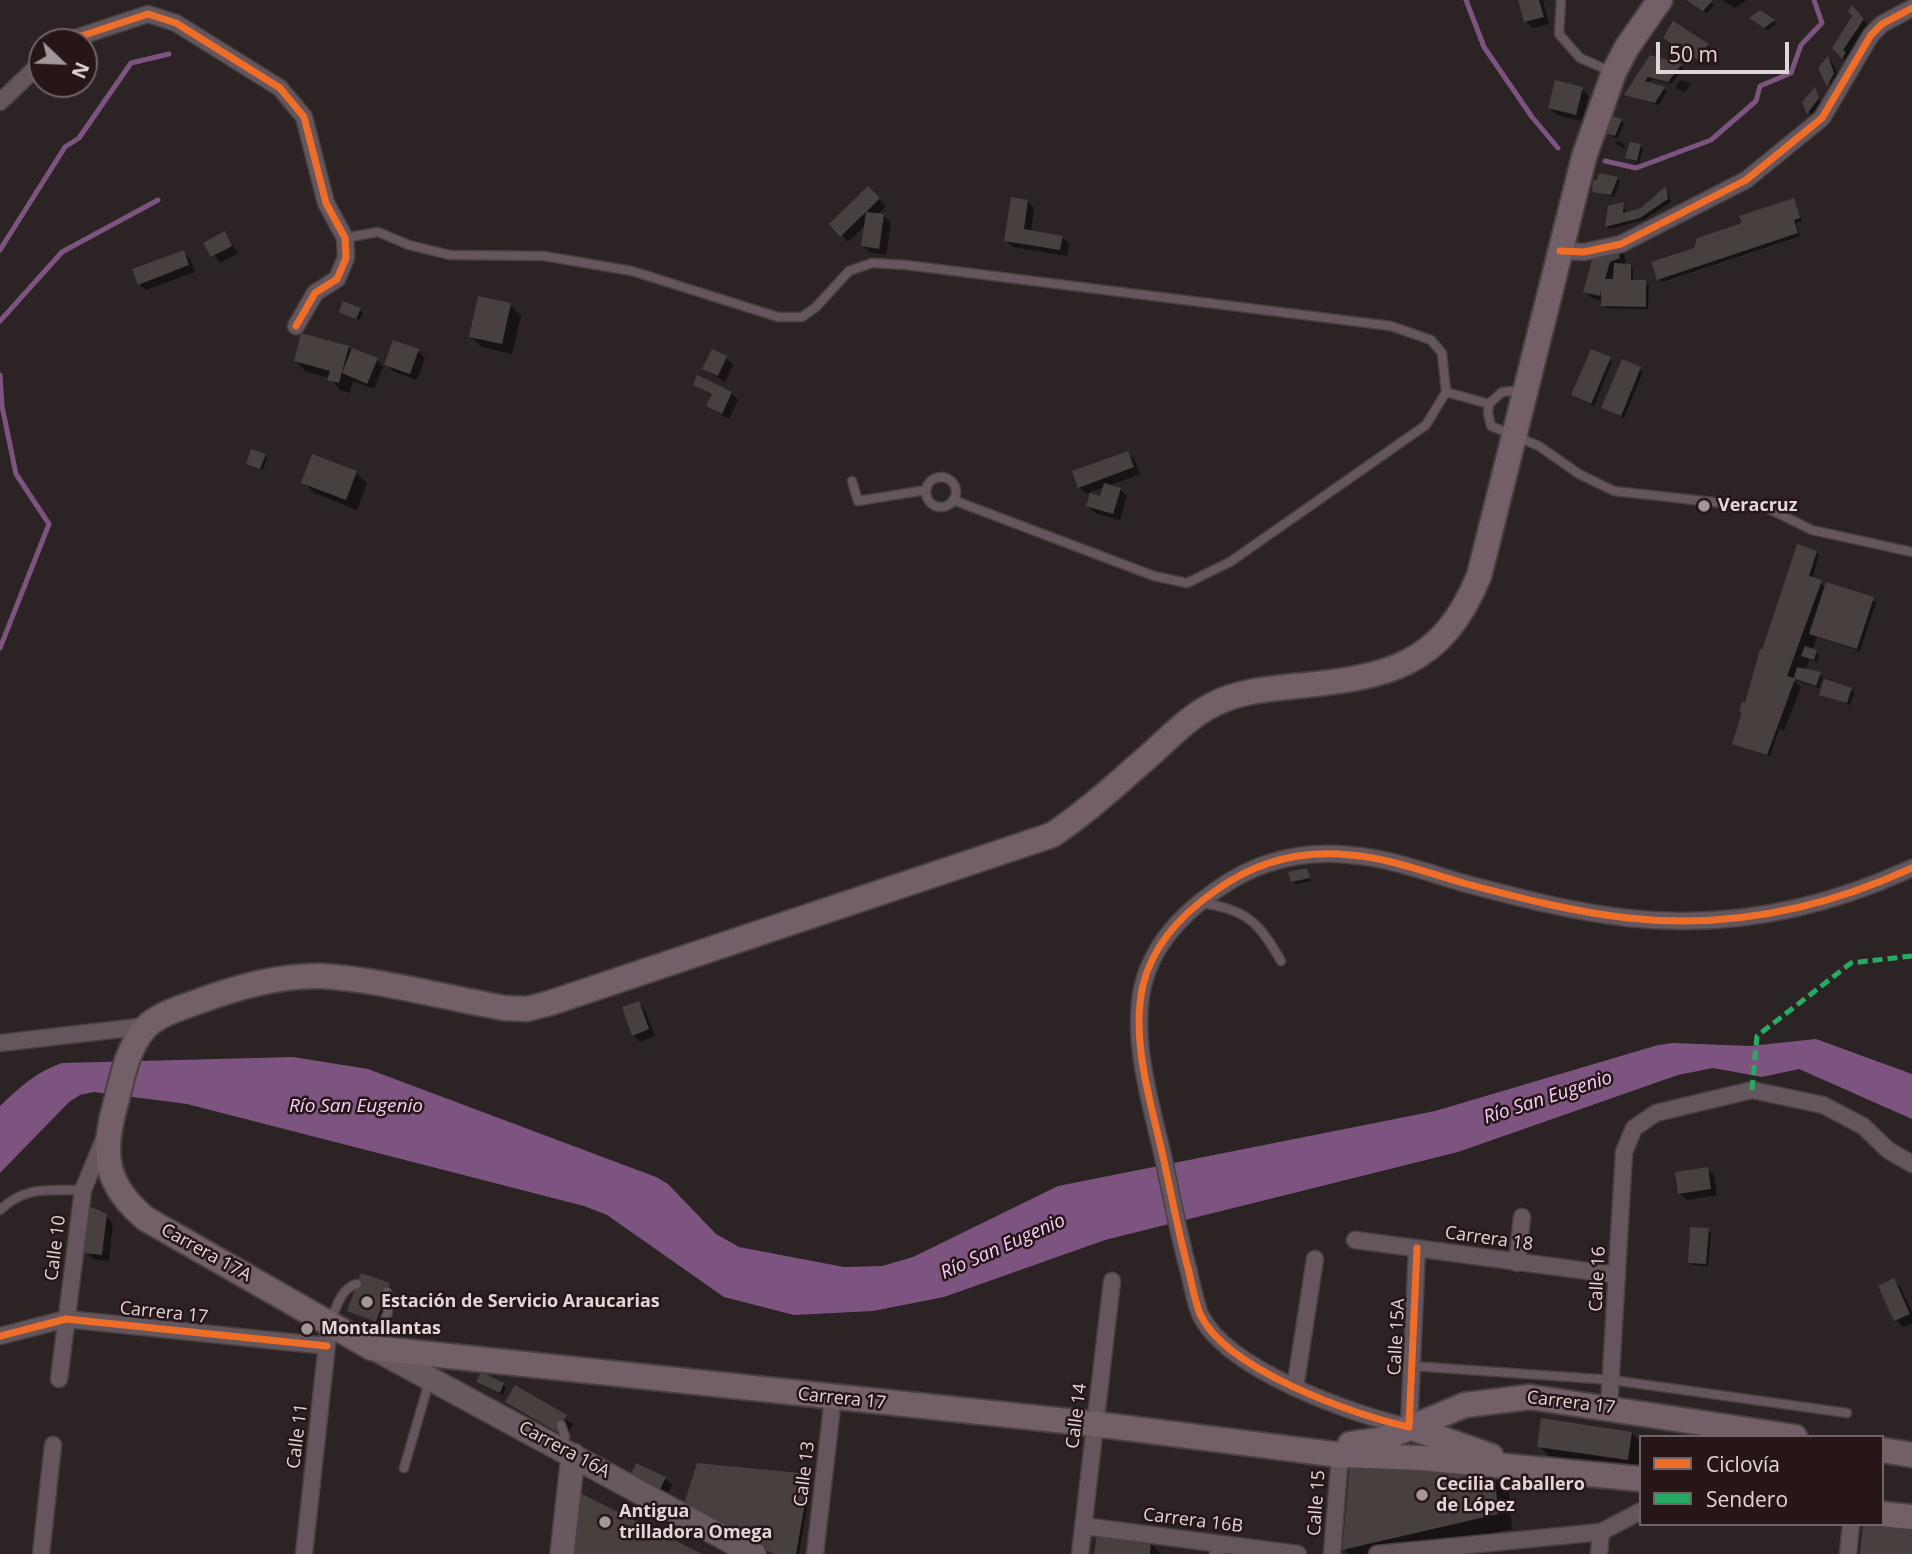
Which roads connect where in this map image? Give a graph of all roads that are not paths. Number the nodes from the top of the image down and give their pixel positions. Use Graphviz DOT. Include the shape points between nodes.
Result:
graph roads {
  1 [pos="1561,0"];
  2 [pos="1660,0"];
  3 [pos="1912,8"];
  4 [pos="98,30"];
  5 [pos="1614,72"];
  6 [pos="28,75"];
  7 [pos="0,102"];
  8 [pos="345,238"];
  9 [pos="1560,251"];
  10 [pos="296,326"];
  11 [pos="1526,390"];
  12 [pos="1446,392"];
  13 [pos="1489,404"];
  14 [pos="1515,436"];
  15 [pos="852,481"];
  16 [pos="926,490"];
  17 [pos="953,500"];
  18 [pos="1912,552"];
  19 [pos="1912,868"];
  20 [pos="1198,903"];
  21 [pos="1281,961"];
  22 [pos="147,1026"];
  23 [pos="0,1043"];
  24 [pos="111,1120"];
  25 [pos="1912,1164"];
  26 [pos="83,1190"];
  27 [pos="0,1210"];
  28 [pos="1522,1217"];
  29 [pos="1355,1240"];
  30 [pos="1417,1248"];
  31 [pos="1315,1259"];
  32 [pos="1517,1263"];
  33 [pos="1617,1275"];
  34 [pos="1112,1282"];
  35 [pos="357,1284"];
  36 [pos="387,1292"];
  37 [pos="66,1319"];
  38 [pos="329,1334"];
  39 [pos="0,1336"];
  40 [pos="372,1348"];
  41 [pos="1412,1366"];
  42 [pos="59,1379"];
  43 [pos="430,1379"];
  44 [pos="1612,1380"];
  45 [pos="1295,1388"];
  46 [pos="833,1398"];
  47 [pos="1609,1407"];
  48 [pos="1847,1413"];
  49 [pos="1095,1424"];
  50 [pos="561,1425"];
  51 [pos="1409,1427"];
  52 [pos="1783,1435"];
  53 [pos="53,1445"];
  54 [pos="1311,1449"];
  55 [pos="1884,1450"];
  56 [pos="567,1452"];
  57 [pos="1340,1455"];
  58 [pos="1912,1455"];
  59 [pos="404,1468"];
  60 [pos="1527,1468"];
  61 [pos="1639,1479"];
  62 [pos="1639,1512"];
  63 [pos="1884,1514"];
  64 [pos="1912,1517"];
  65 [pos="1083,1526"];
  66 [pos="1851,1526"];
  67 [pos="1601,1532"];
  68 [pos="1230,1545"];
  69 [pos="41,1554"];
  70 [pos="303,1554"];
  71 [pos="562,1554"];
  72 [pos="754,1554"];
  73 [pos="815,1554"];
  74 [pos="1080,1554"];
  75 [pos="1214,1554"];
  76 [pos="1298,1554"];
  77 [pos="1332,1554"];
  78 [pos="1377,1554"];
  79 [pos="1599,1554"];
  80 [pos="1848,1554"];
  1 -- 5 [label="lane" via="1559,34 1580,58"];
  2 -- 5 [label="main road"];
  3 -- 9 [label="street" via="1871,35 1822,118 1746,180 1621,244 1584,252"];
  4 -- 8 [label="street" via="148,14 176,23 280,88 304,117 326,204"];
  5 -- 9 [label="main road" via="1584,156"];
  6 -- 7 [label="street"];
  8 -- 10 [label="street" via="346,258 337,279 315,293"];
  8 -- 12 [label="lane" via="378,232 450,255 544,256 632,271 778,317 802,317 849,271 872,263 1391,327 1431,340 1443,353"];
  9 -- 11 [label="main road"];
  11 -- 13 [label="lane" via="1502,392"];
  11 -- 14 [label="main road"];
  12 -- 13 [label="lane"];
  12 -- 17 [label="lane" via="1426,425 1230,562 1187,583 1154,576"];
  13 -- 14 [label="lane" via="1491,426"];
  14 -- 18 [label="lane" via="1614,491 1767,508 1812,530"];
  14 -- 22 [label="main road" via="1475,586 1461,615 1430,647 1385,674 1254,690 1213,704 1052,835 527,1009 318,976 213,996"];
  15 -- 16 [label="lane" via="858,501"];
  16 -- 17 [label="lane" via="933,505 944,507"];
  16 -- 17 [label="lane" via="932,480 943,477 953,483"];
  19 -- 20 [label="street" via="1816,904 1705,922 1627,918 1545,904 1348,854 1301,855 1267,862"];
  20 -- 21 [label="lane" via="1241,912 1264,931"];
  20 -- 45 [label="street" via="1160,946 1143,984 1139,1030 1150,1094 1201,1314 1212,1331"];
  22 -- 23 [label="street"];
  22 -- 24 [label="main road, Carrera 17A" via="131,1049"];
  24 -- 26 [label="street, Calle 10"];
  24 -- 38 [label="main road, Carrera 17A" via="107,1159 111,1177 130,1206"];
  25 -- 33 [label="street, Calle 16" via="1888,1150 1863,1126 1823,1105 1752,1090 1656,1112 1634,1128 1623,1152"];
  26 -- 27 [label="lane" via="29,1191"];
  26 -- 37 [label="street, Calle 10"];
  28 -- 32 [label="street"];
  29 -- 30 [label="street, Carrera 18"];
  30 -- 32 [label="street, Carrera 18"];
  30 -- 41 [label="street, Calle 15A"];
  31 -- 45 [label="street"];
  32 -- 33 [label="street, Carrera 18"];
  33 -- 44 [label="street, Calle 16"];
  34 -- 49 [label="street, Calle 14"];
  35 -- 38 [label="lane" via="341,1297"];
  36 -- 40 [label="lane" via="388,1312"];
  37 -- 38 [label="street, Carrera 17"];
  37 -- 39 [label="street, Carrera 17"];
  37 -- 42 [label="street, Calle 10"];
  38 -- 40 [label="main road, Carrera 17A"];
  38 -- 70 [label="street, Calle 11"];
  40 -- 43 [label="main road, Carrera 16A"];
  40 -- 46 [label="main road, Carrera 17"];
  41 -- 44 [label="lane"];
  41 -- 51 [label="street, Calle 15A"];
  43 -- 56 [label="main road, Carrera 16A" via="497,1410"];
  43 -- 59 [label="lane"];
  44 -- 47 [label="street, Calle 16"];
  44 -- 48 [label="lane"];
  45 -- 51 [label="street" via="1340,1408"];
  46 -- 49 [label="main road, Carrera 17"];
  46 -- 73 [label="street, Calle 13"];
  47 -- 51 [label="main road, Carrera 17" via="1553,1398 1508,1398 1465,1405"];
  47 -- 52 [label="main road, Carrera 17"];
  49 -- 54 [label="main road, Carrera 17"];
  49 -- 65 [label="street, Calle 14"];
  50 -- 56 [label="lane"];
  51 -- 54 [label="main road, Carrera 17" via="1383,1439"];
  51 -- 60 [label="main road"];
  53 -- 69 [label="street"];
  54 -- 57 [label="main road, Carrera 17"];
  55 -- 58 [label="main road"];
  56 -- 71 [label="main road"];
  56 -- 72 [label="main road, Carrera 16A"];
  57 -- 60 [label="main road, Carrera 17"];
  57 -- 77 [label="street, Calle 15"];
  60 -- 61 [label="main road, Carrera 17"];
  62 -- 67 [label="street"];
  63 -- 64 [label="main road"];
  65 -- 68 [label="street, Carrera 16B"];
  65 -- 74 [label="street, Calle 14"];
  66 -- 80 [label="street"];
  67 -- 78 [label="street"];
  67 -- 79 [label="street"];
  68 -- 75 [label="lane"];
  68 -- 76 [label="street, Carrera 16B"];
}
